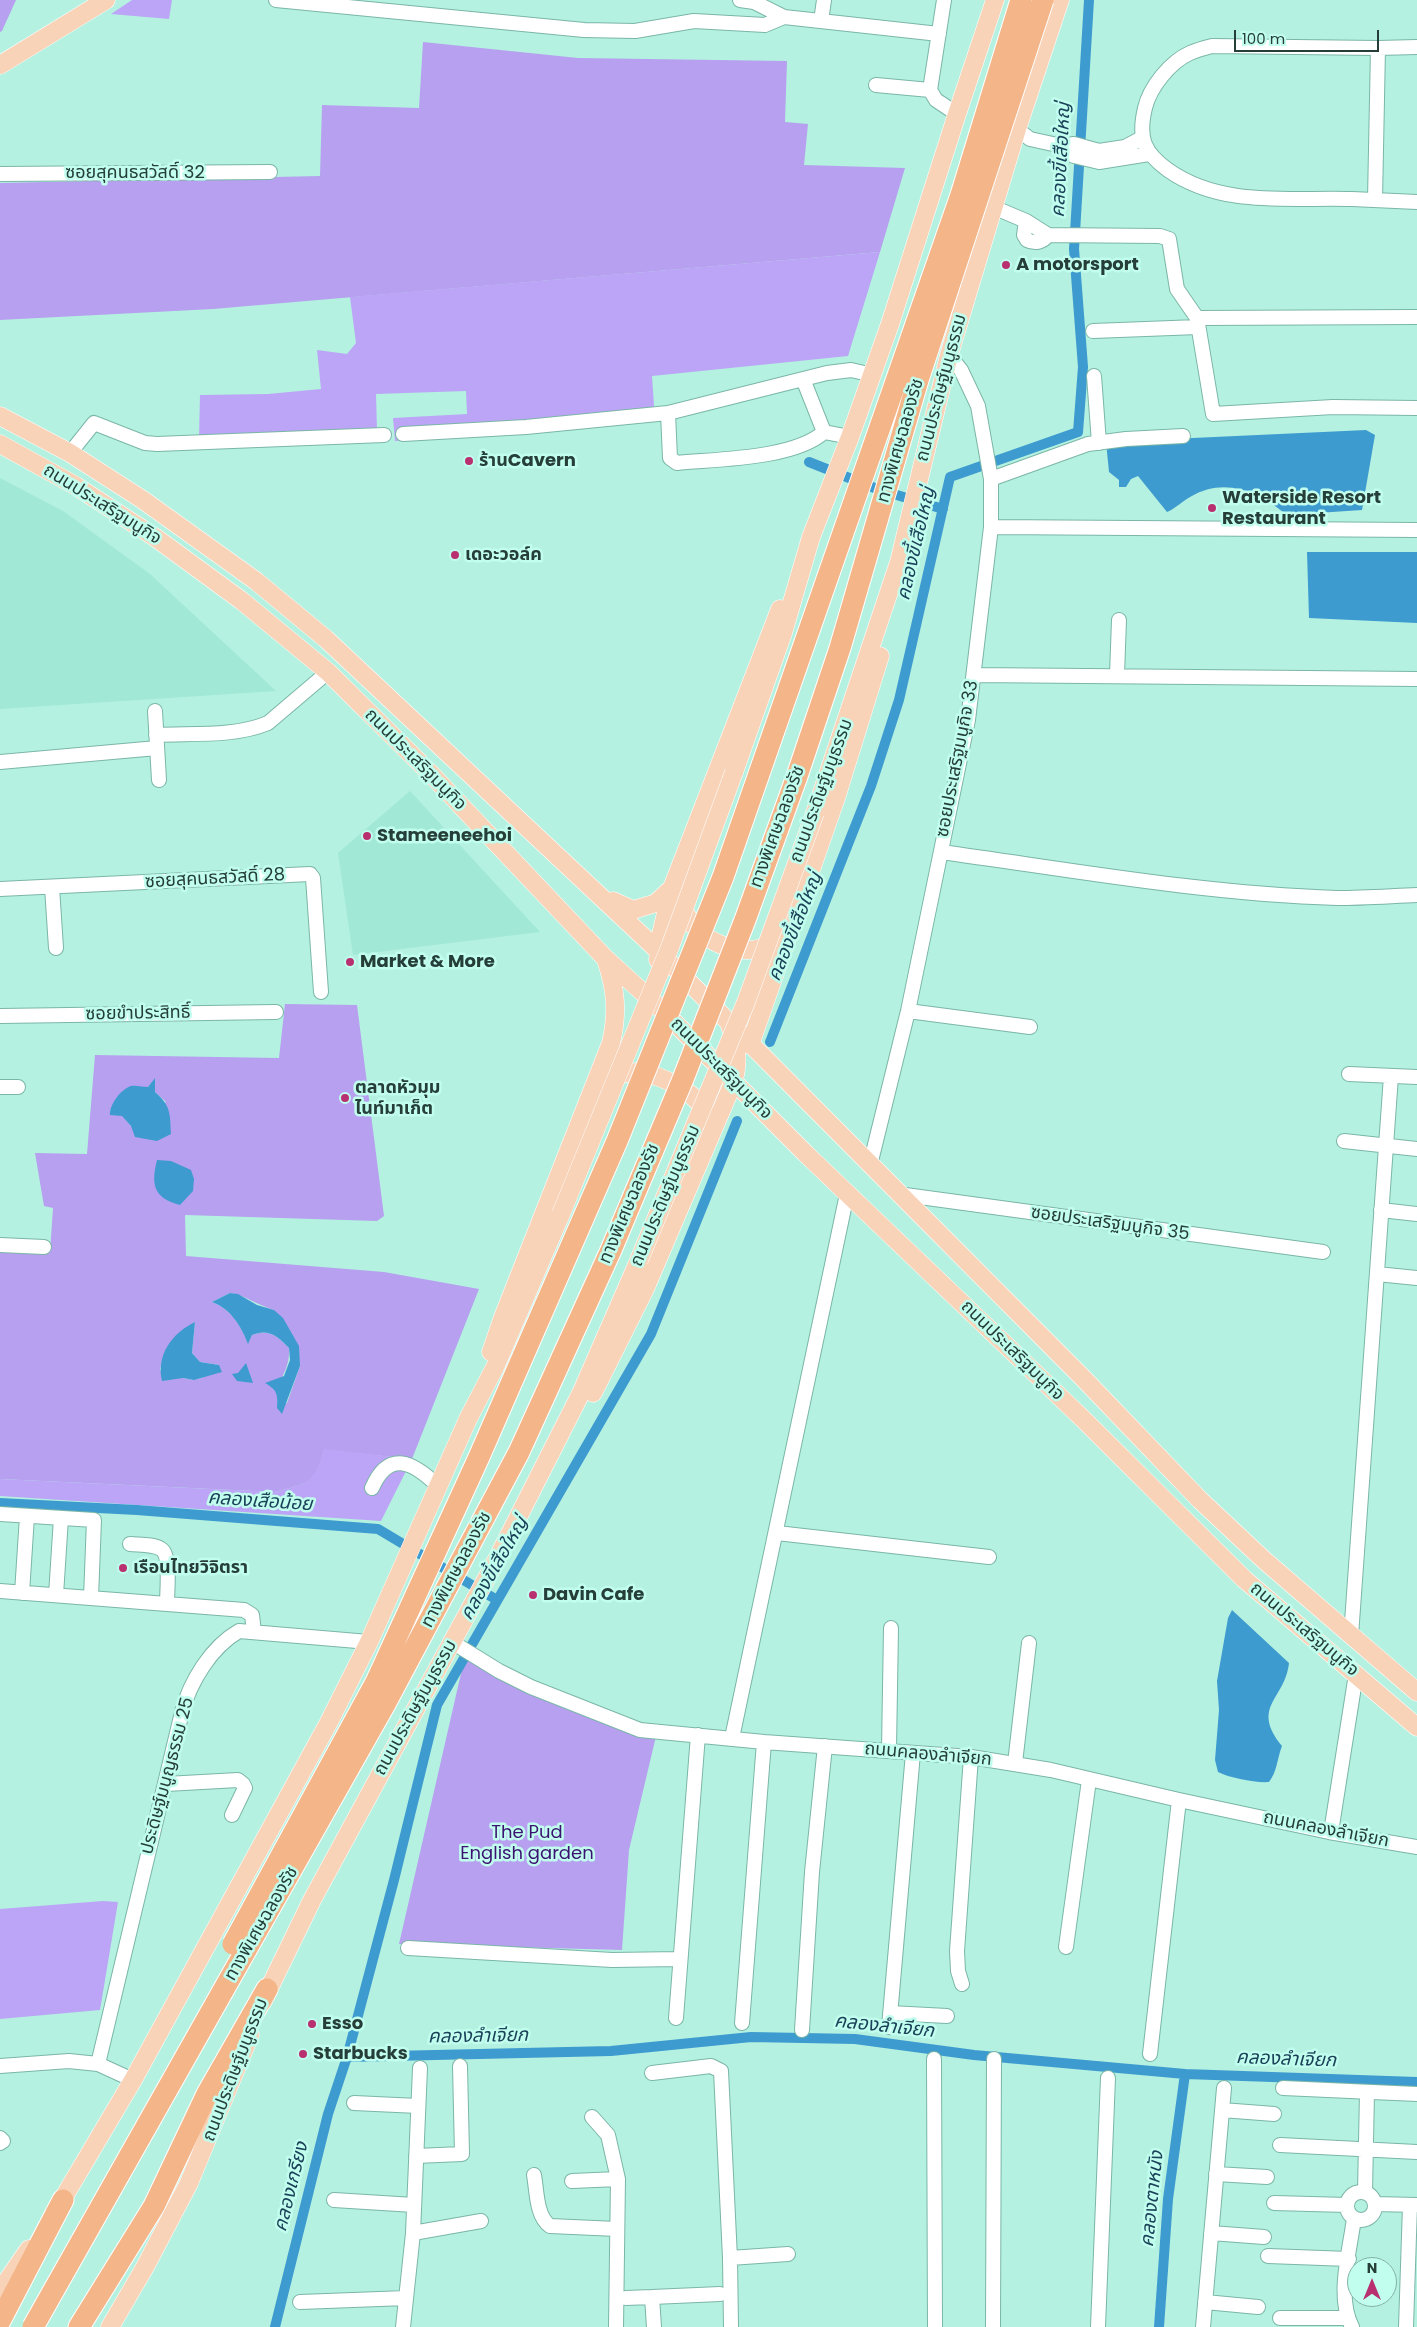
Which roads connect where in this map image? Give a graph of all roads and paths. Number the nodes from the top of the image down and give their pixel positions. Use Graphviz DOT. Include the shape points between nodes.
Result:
graph roads {
  1 [pos="106,0"];
  2 [pos="276,0"];
  3 [pos="740,0"];
  4 [pos="824,0"];
  5 [pos="944,0"];
  6 [pos="995,0"];
  7 [pos="1021,0"];
  8 [pos="1043,0"];
  9 [pos="1060,0"];
  10 [pos="380,6"];
  11 [pos="784,17"];
  12 [pos="821,22"];
  13 [pos="938,34"];
  14 [pos="1417,46"];
  15 [pos="1378,48"];
  16 [pos="0,65"];
  17 [pos="876,85"];
  18 [pos="930,90"];
  19 [pos="957,114"];
  20 [pos="1017,129"];
  21 [pos="1142,138"];
  22 [pos="1076,151"];
  23 [pos="1149,154"];
  24 [pos="270,172"];
  25 [pos="0,174"];
  26 [pos="1375,200"];
  27 [pos="1417,202"];
  28 [pos="993,207"];
  29 [pos="1417,318"];
  30 [pos="1198,323"];
  31 [pos="1093,331"];
  32 [pos="949,355"];
  33 [pos="873,374"];
  34 [pos="1094,376"];
  35 [pos="803,379"];
  36 [pos="1417,408"];
  37 [pos="668,413"];
  38 [pos="0,416"];
  39 [pos="824,432"];
  40 [pos="403,434"];
  41 [pos="384,435"];
  42 [pos="41,436"];
  43 [pos="1183,436"];
  44 [pos="850,437"];
  45 [pos="1099,443"];
  46 [pos="0,444"];
  47 [pos="70,453"];
  48 [pos="30,459"];
  49 [pos="989,467"];
  50 [pos="991,527"];
  51 [pos="1417,530"];
  52 [pos="811,537"];
  53 [pos="899,562"];
  54 [pos="1119,620"];
  55 [pos="328,672"];
  56 [pos="974,675"];
  57 [pos="1117,676"];
  58 [pos="1417,679"];
  59 [pos="155,711"];
  60 [pos="157,742"];
  61 [pos="0,762"];
  62 [pos="159,780"];
  63 [pos="941,852"];
  64 [pos="675,881"];
  65 [pos="52,886"];
  66 [pos="0,889"];
  67 [pos="598,892"];
  68 [pos="1417,895"];
  69 [pos="796,912"];
  70 [pos="56,948"];
  71 [pos="659,952"];
  72 [pos="605,958"];
  73 [pos="321,992"];
  74 [pos="662,1010"];
  75 [pos="908,1011"];
  76 [pos="276,1012"];
  77 [pos="0,1016"];
  78 [pos="728,1021"];
  79 [pos="1030,1027"];
  80 [pos="750,1045"];
  81 [pos="1349,1074"];
  82 [pos="1390,1076"];
  83 [pos="1417,1077"];
  84 [pos="733,1083"];
  85 [pos="0,1087"];
  86 [pos="18,1087"];
  87 [pos="592,1094"];
  88 [pos="708,1138"];
  89 [pos="1344,1141"];
  90 [pos="1386,1146"];
  91 [pos="1417,1149"];
  92 [pos="870,1165"];
  93 [pos="847,1194"];
  94 [pos="898,1194"];
  95 [pos="1381,1210"];
  96 [pos="1417,1214"];
  97 [pos="0,1245"];
  98 [pos="44,1247"];
  99 [pos="1323,1252"];
  100 [pos="1376,1274"];
  101 [pos="1417,1278"];
  102 [pos="468,1419"];
  103 [pos="537,1479"];
  104 [pos="438,1486"];
  105 [pos="372,1488"];
  106 [pos="0,1514"];
  107 [pos="27,1516"];
  108 [pos="61,1518"];
  109 [pos="777,1533"];
  110 [pos="130,1544"];
  111 [pos="989,1557"];
  112 [pos="0,1591"];
  113 [pos="22,1593"];
  114 [pos="56,1595"];
  115 [pos="91,1598"];
  116 [pos="167,1602"];
  117 [pos="891,1628"];
  118 [pos="254,1632"];
  119 [pos="1351,1636"];
  120 [pos="369,1642"];
  121 [pos="1029,1643"];
  122 [pos="462,1649"];
  123 [pos="1356,1674"];
  124 [pos="1417,1692"];
  125 [pos="1417,1728"];
  126 [pos="698,1735"];
  127 [pos="732,1738"];
  128 [pos="764,1742"];
  129 [pos="825,1746"];
  130 [pos="889,1750"];
  131 [pos="913,1752"];
  132 [pos="971,1756"];
  133 [pos="1015,1764"];
  134 [pos="1089,1780"];
  135 [pos="166,1784"];
  136 [pos="1179,1800"];
  137 [pos="232,1815"];
  138 [pos="1331,1832"];
  139 [pos="1417,1847"];
  140 [pos="1066,1947"];
  141 [pos="408,1948"];
  142 [pos="680,1959"];
  143 [pos="962,1984"];
  144 [pos="267,1990"];
  145 [pos="890,2013"];
  146 [pos="947,2016"];
  147 [pos="676,2018"];
  148 [pos="742,2023"];
  149 [pos="889,2027"];
  150 [pos="802,2030"];
  151 [pos="1150,2054"];
  152 [pos="934,2059"];
  153 [pos="994,2059"];
  154 [pos="98,2064"];
  155 [pos="0,2066"];
  156 [pos="460,2066"];
  157 [pos="420,2068"];
  158 [pos="652,2073"];
  159 [pos="1108,2078"];
  160 [pos="133,2080"];
  161 [pos="1224,2088"];
  162 [pos="1283,2088"];
  163 [pos="1367,2092"];
  164 [pos="1417,2094"];
  165 [pos="354,2103"];
  166 [pos="418,2106"];
  167 [pos="1222,2110"];
  168 [pos="1274,2114"];
  169 [pos="592,2117"];
  170 [pos="0,2138"];
  171 [pos="0,2144"];
  172 [pos="1280,2145"];
  173 [pos="1365,2149"];
  174 [pos="1417,2152"];
  175 [pos="416,2156"];
  176 [pos="1216,2174"];
  177 [pos="534,2175"];
  178 [pos="1267,2177"];
  179 [pos="618,2179"];
  180 [pos="572,2181"];
  181 [pos="1365,2192"];
  182 [pos="63,2200"];
  183 [pos="334,2200"];
  184 [pos="1274,2203"];
  185 [pos="1375,2204"];
  186 [pos="414,2205"];
  187 [pos="1346,2205"];
  188 [pos="1413,2205"];
  189 [pos="1354,2218"];
  190 [pos="481,2221"];
  191 [pos="617,2229"];
  192 [pos="413,2233"];
  193 [pos="1211,2233"];
  194 [pos="1264,2237"];
  195 [pos="788,2254"];
  196 [pos="1268,2256"];
  197 [pos="1349,2257"];
  198 [pos="730,2258"];
  199 [pos="1347,2259"];
  200 [pos="1412,2266"];
  201 [pos="1347,2272"];
  202 [pos="720,2294"];
  203 [pos="652,2297"];
  204 [pos="406,2298"];
  205 [pos="626,2298"];
  206 [pos="2,2299"];
  207 [pos="300,2302"];
  208 [pos="1205,2302"];
  209 [pos="1347,2303"];
  210 [pos="1258,2307"];
  211 [pos="1347,2307"];
  212 [pos="1280,2318"];
  213 [pos="1349,2322"];
  214 [pos="21,2327"];
  215 [pos="33,2327"];
  216 [pos="79,2327"];
  217 [pos="110,2327"];
  218 [pos="403,2327"];
  219 [pos="616,2327"];
  220 [pos="654,2327"];
  221 [pos="731,2327"];
  222 [pos="935,2327"];
  223 [pos="993,2327"];
  224 [pos="1098,2327"];
  225 [pos="1203,2327"];
  226 [pos="1406,2327"];
  1 -- 16 [label="main road"];
  2 -- 10 [label="street"];
  3 -- 11 [label="street" via="754,2"];
  4 -- 12 [label="street"];
  5 -- 13 [label="street"];
  6 -- 19 [label="main road"];
  7 -- 214 [label="highway, ทางพิเศษฉลองรัช, bridge" via="961,195 723,877 574,1244 376,1682"];
  8 -- 215 [label="highway, ทางพิเศษฉลองรัช, bridge" via="918,380 840,648 796,779 683,1079 611,1250 519,1452 390,1696"];
  9 -- 20 [label="main road, ถนนประดิษฐ์มนูธรรม"];
  10 -- 11 [label="street" via="584,30 635,31 694,21 765,25"];
  11 -- 12 [label="street"];
  12 -- 13 [label="street"];
  13 -- 18 [label="street"];
  14 -- 15 [label="street"];
  15 -- 21 [label="street" via="1212,46 1189,54 1152,90"];
  15 -- 26 [label="street"];
  17 -- 18 [label="street"];
  18 -- 19 [label="street" via="936,100"];
  19 -- 33 [label="main road"];
  20 -- 22 [label="street" via="1030,138"];
  20 -- 28 [label="main road, ถนนประดิษฐ์มนูธรรม"];
  21 -- 22 [label="street" via="1109,151"];
  21 -- 23 [label="street"];
  22 -- 23 [label="street" via="1099,162"];
  23 -- 26 [label="street" via="1176,176 1233,196"];
  24 -- 25 [label="street, ซอยสุคนธสวัสดิ์ 32"];
  26 -- 27 [label="street"];
  28 -- 30 [label="street" via="1048,235 1160,236 1169,240 1177,289"];
  28 -- 32 [label="main road, ถนนประดิษฐ์มนูธรรม"];
  29 -- 30 [label="street"];
  30 -- 31 [label="street"];
  30 -- 36 [label="street" via="1212,414 1332,407"];
  32 -- 49 [label="street, ซอยประเสริฐมนูกิจ 33" via="961,370 978,406"];
  32 -- 53 [label="main road, ถนนประดิษฐ์มนูธรรม"];
  33 -- 35 [label="street" via="842,371"];
  33 -- 44 [label="main road"];
  34 -- 45 [label="street"];
  35 -- 37 [label="street"];
  35 -- 39 [label="street"];
  37 -- 39 [label="street" via="670,458 677,463 774,453 814,440"];
  37 -- 40 [label="street" via="526,427"];
  38 -- 42 [label="main road, ถนนประเสริฐมนูกิจ"];
  39 -- 44 [label="street"];
  41 -- 47 [label="street" via="157,444 94,423"];
  42 -- 47 [label="main road, ถนนประเสริฐมนูกิจ"];
  42 -- 48 [label="main road"];
  43 -- 45 [label="street"];
  44 -- 52 [label="main road"];
  45 -- 49 [label="street"];
  46 -- 48 [label="main road, ถนนประเสริฐมนูกิจ"];
  47 -- 67 [label="main road, ถนนประเสริฐมนูกิจ" via="191,533 286,604"];
  48 -- 55 [label="main road, ถนนประเสริฐมนูกิจ" via="193,564"];
  49 -- 50 [label="street, ซอยประเสริฐมนูกิจ 33"];
  50 -- 51 [label="street"];
  50 -- 56 [label="street, ซอยประเสริฐมนูกิจ 33"];
  52 -- 64 [label="main road" via="759,658"];
  52 -- 102 [label="main road, bridge" via="783,633 664,964 514,1326"];
  53 -- 69 [label="main road" via="874,678"];
  53 -- 103 [label="main road, ถนนประดิษฐ์มนูธรรม, bridge" via="815,813 746,1002 582,1391"];
  54 -- 57 [label="street"];
  55 -- 60 [label="street" via="268,723 241,731"];
  55 -- 72 [label="main road, ถนนประเสริฐมนูกิจ" via="431,774"];
  56 -- 57 [label="street"];
  56 -- 63 [label="street, ซอยประเสริฐมนูกิจ 33"];
  57 -- 58 [label="street"];
  59 -- 60 [label="street"];
  60 -- 61 [label="street"];
  60 -- 62 [label="street"];
  63 -- 68 [label="street" via="1251,892 1338,898"];
  63 -- 75 [label="street, ซอยประเสริฐมนูกิจ 33"];
  64 -- 67 [label="main road" via="656,903 634,910"];
  64 -- 69 [label="main road" via="686,914 695,927 726,946 744,950 773,942"];
  64 -- 71 [label="main road"];
  65 -- 66 [label="street, ซอยสุคนธสวัสดิ์ 28"];
  65 -- 70 [label="street"];
  65 -- 73 [label="street, ซอยสุคนธสวัสดิ์ 28" via="310,874 313,878"];
  67 -- 71 [label="main road, ถนนประเสริฐมนูกิจ"];
  69 -- 80 [label="main road"];
  71 -- 74 [label="main road" via="658,985"];
  71 -- 78 [label="main road, ถนนประเสริฐมนูกิจ"];
  72 -- 74 [label="main road, ถนนประเสริฐมนูกิจ"];
  72 -- 87 [label="main road" via="616,993 616,1023"];
  74 -- 84 [label="main road, ถนนประเสริฐมนูกิจ"];
  75 -- 79 [label="street"];
  75 -- 92 [label="street, ซอยประเสริฐมนูกิจ 33"];
  76 -- 77 [label="street, ซอยขำประสิทธิ์"];
  78 -- 80 [label="main road, ถนนประเสริฐมนูกิจ"];
  78 -- 84 [label="main road" via="737,1053 738,1068"];
  80 -- 92 [label="main road, ถนนประเสริฐมนูกิจ"];
  81 -- 82 [label="street"];
  82 -- 83 [label="street"];
  82 -- 90 [label="street"];
  84 -- 88 [label="main road"];
  84 -- 93 [label="main road, ถนนประเสริฐมนูกิจ"];
  85 -- 86 [label="street"];
  87 -- 88 [label="main road" via="608,1080 627,1073 648,1074 668,1082 701,1105 707,1116"];
  87 -- 102 [label="main road" via="503,1317"];
  88 -- 103 [label="main road" via="645,1289 591,1397"];
  89 -- 90 [label="street"];
  90 -- 91 [label="street"];
  90 -- 95 [label="street"];
  92 -- 94 [label="main road, ถนนประเสริฐมนูกิจ"];
  93 -- 109 [label="street"];
  93 -- 123 [label="main road, ถนนประเสริฐมนูกิจ" via="1076,1412 1244,1579"];
  94 -- 99 [label="street, ซอยประเสริฐมนูกิจ 35"];
  94 -- 119 [label="main road, ถนนประเสริฐมนูกิจ" via="1200,1500"];
  95 -- 96 [label="street"];
  95 -- 100 [label="street"];
  97 -- 98 [label="street"];
  100 -- 101 [label="street"];
  100 -- 119 [label="street"];
  102 -- 104 [label="main road"];
  103 -- 122 [label="main road, ถนนประดิษฐ์มนูธรรม" via="480,1590"];
  104 -- 105 [label="street" via="415,1468 400,1462 378,1473"];
  104 -- 120 [label="main road"];
  106 -- 107 [label="street"];
  107 -- 108 [label="street"];
  107 -- 113 [label="street"];
  108 -- 114 [label="street"];
  108 -- 115 [label="street" via="94,1520"];
  109 -- 111 [label="street"];
  109 -- 127 [label="street"];
  110 -- 116 [label="street" via="154,1546 167,1556"];
  112 -- 113 [label="street"];
  113 -- 114 [label="street"];
  114 -- 115 [label="street"];
  115 -- 116 [label="street"];
  116 -- 118 [label="street" via="244,1610 252,1615"];
  117 -- 130 [label="street"];
  118 -- 120 [label="street, ประดิษฐ์มนูญธรรม 25"];
  118 -- 135 [label="street, ประดิษฐ์มนูญธรรม 25" via="239,1631 225,1639 194,1682 186,1697"];
  119 -- 124 [label="main road, ถนนประเสริฐมนูกิจ"];
  120 -- 160 [label="main road" via="306,1766"];
  121 -- 133 [label="street"];
  122 -- 126 [label="street, ถนนคลองลำเจียก" via="531,1687 631,1727"];
  122 -- 144 [label="main road, ถนนประดิษฐ์มนูธรรม" via="312,1900"];
  123 -- 125 [label="main road, ถนนประเสริฐมนูกิจ"];
  123 -- 138 [label="street"];
  126 -- 127 [label="street, ถนนคลองลำเจียก"];
  126 -- 142 [label="street"];
  127 -- 128 [label="street, ถนนคลองลำเจียก"];
  128 -- 129 [label="street, ถนนคลองลำเจียก"];
  128 -- 148 [label="street"];
  129 -- 130 [label="street, ถนนคลองลำเจียก"];
  129 -- 150 [label="street" via="812,1872"];
  130 -- 131 [label="street, ถนนคลองลำเจียก"];
  131 -- 132 [label="street, ถนนคลองลำเจียก"];
  131 -- 145 [label="street"];
  132 -- 133 [label="street, ถนนคลองลำเจียก"];
  132 -- 143 [label="street" via="957,1951"];
  133 -- 134 [label="street, ถนนคลองลำเจียก"];
  134 -- 136 [label="street, ถนนคลองลำเจียก"];
  134 -- 140 [label="street"];
  135 -- 137 [label="street" via="238,1780 245,1788"];
  135 -- 154 [label="street, ประดิษฐ์มนูญธรรม 25"];
  136 -- 138 [label="street, ถนนคลองลำเจียก"];
  136 -- 151 [label="street"];
  138 -- 139 [label="street, ถนนคลองลำเจียก"];
  141 -- 142 [label="street" via="602,1960"];
  142 -- 147 [label="street"];
  144 -- 216 [label="highway" via="207,2094 154,2206"];
  144 -- 217 [label="main road, ถนนประดิษฐ์มนูธรรม" via="202,2157"];
  145 -- 146 [label="street"];
  145 -- 149 [label="street"];
  152 -- 222 [label="street"];
  153 -- 223 [label="street"];
  154 -- 155 [label="street" via="69,2061"];
  154 -- 160 [label="street"];
  156 -- 175 [label="street" via="462,2154"];
  157 -- 166 [label="street"];
  158 -- 198 [label="street" via="711,2066 720,2071"];
  159 -- 224 [label="street"];
  160 -- 182 [label="main road"];
  161 -- 167 [label="street"];
  162 -- 163 [label="street"];
  163 -- 164 [label="street"];
  163 -- 173 [label="street"];
  165 -- 166 [label="street"];
  166 -- 175 [label="street"];
  167 -- 168 [label="street"];
  167 -- 176 [label="street"];
  169 -- 179 [label="street" via="608,2135"];
  170 -- 171 [label="street" via="3,2141"];
  172 -- 173 [label="street"];
  173 -- 174 [label="street"];
  173 -- 181 [label="street"];
  175 -- 186 [label="street"];
  176 -- 178 [label="street"];
  176 -- 193 [label="street"];
  177 -- 191 [label="street" via="540,2211 544,2222 550,2226"];
  179 -- 180 [label="street"];
  179 -- 191 [label="street"];
  181 -- 185 [label="street" via="1372,2196"];
  181 -- 187 [label="street" via="1353,2194"];
  182 -- 206 [label="highway"];
  183 -- 186 [label="street"];
  184 -- 187 [label="street"];
  185 -- 188 [label="street"];
  185 -- 189 [label="street" via="1371,2216 1363,2220"];
  186 -- 192 [label="street"];
  187 -- 189 [label="street"];
  188 -- 200 [label="street"];
  189 -- 197 [label="street"];
  190 -- 192 [label="street"];
  191 -- 219 [label="street"];
  192 -- 204 [label="street"];
  193 -- 194 [label="street"];
  193 -- 208 [label="street"];
  195 -- 198 [label="street"];
  196 -- 199 [label="street"];
  198 -- 221 [label="street"];
  200 -- 226 [label="street"];
  201 -- 209 [label="street"];
  202 -- 203 [label="street"];
  203 -- 205 [label="street"];
  203 -- 220 [label="street"];
  204 -- 207 [label="street"];
  204 -- 218 [label="street"];
  208 -- 210 [label="street"];
  208 -- 225 [label="street"];
  211 -- 213 [label="street"];
  212 -- 213 [label="street"];
}
